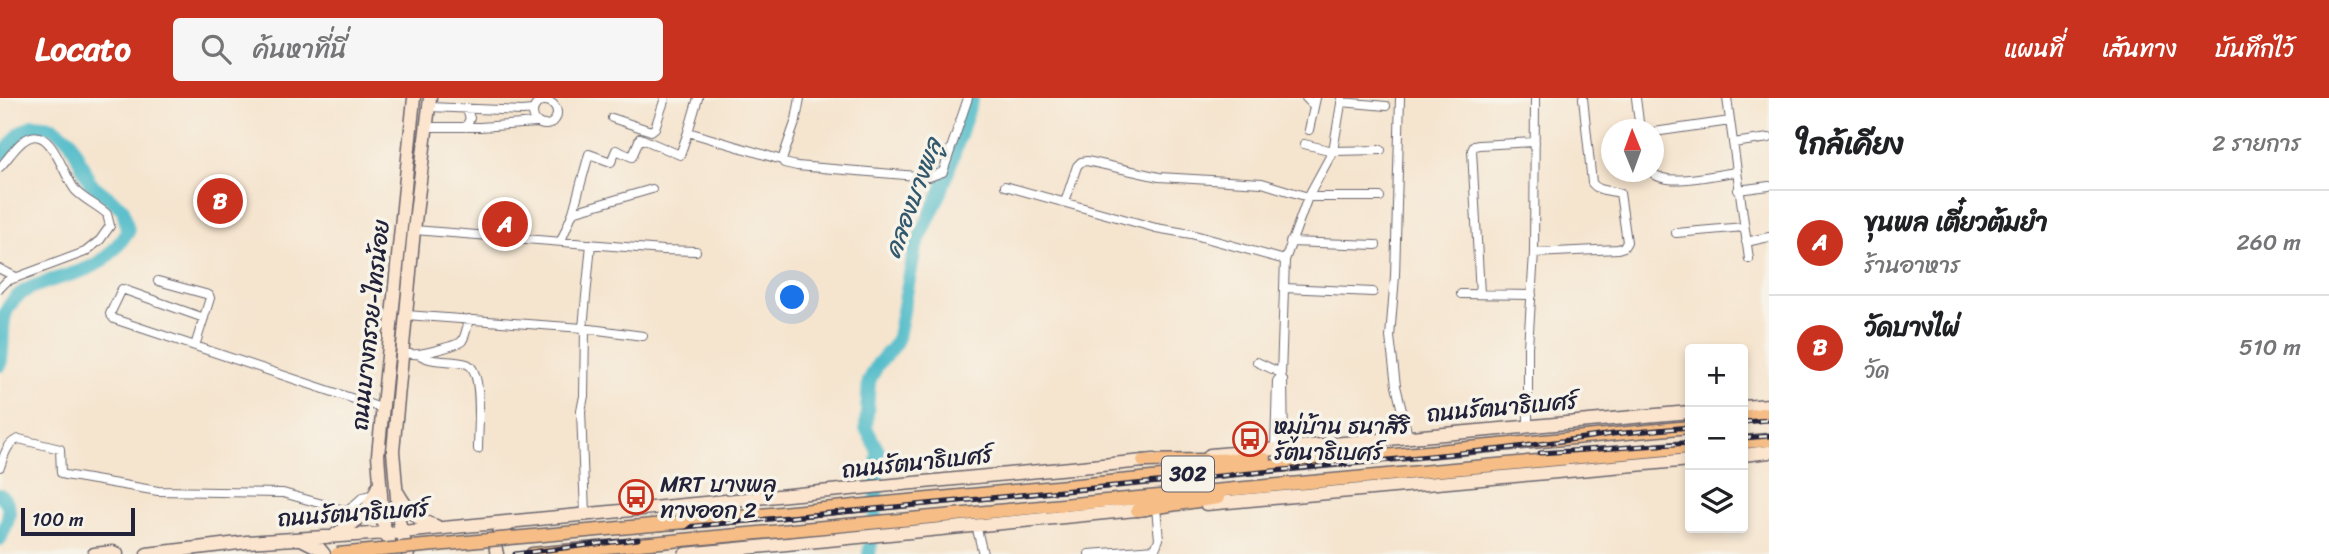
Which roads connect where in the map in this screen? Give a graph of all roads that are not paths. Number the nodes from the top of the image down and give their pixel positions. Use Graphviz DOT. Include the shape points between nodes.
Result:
graph roads {
  1 [pos="414,98"];
  2 [pos="665,98"];
  3 [pos="698,98"];
  4 [pos="800,98"];
  5 [pos="968,98"];
  6 [pos="1306,98"];
  7 [pos="1400,98"];
  8 [pos="1535,98"];
  9 [pos="1583,98"];
  10 [pos="1636,98"];
  11 [pos="1727,98"];
  12 [pos="1342,100"];
  13 [pos="553,101"];
  14 [pos="429,102"];
  15 [pos="1315,102"];
  16 [pos="1386,106"];
  17 [pos="466,108"];
  18 [pos="532,110"];
  19 [pos="612,118"];
  20 [pos="1639,119"];
  21 [pos="1730,121"];
  22 [pos="537,123"];
  23 [pos="427,127"];
  24 [pos="466,127"];
  25 [pos="1309,130"];
  26 [pos="1664,131"];
  27 [pos="688,132"];
  28 [pos="1769,138"];
  29 [pos="1535,142"];
  30 [pos="1733,143"];
  31 [pos="1304,144"];
  32 [pos="1381,150"];
  33 [pos="1333,151"];
  34 [pos="782,160"];
  35 [pos="0,167"];
  36 [pos="1736,172"];
  37 [pos="1664,179"];
  38 [pos="1769,186"];
  39 [pos="1006,187"];
  40 [pos="652,189"];
  41 [pos="1738,190"];
  42 [pos="1308,197"];
  43 [pos="1380,197"];
  44 [pos="1065,202"];
  45 [pos="573,212"];
  46 [pos="1744,227"];
  47 [pos="414,230"];
  48 [pos="1676,233"];
  49 [pos="1769,237"];
  50 [pos="561,242"];
  51 [pos="1290,242"];
  52 [pos="1746,242"];
  53 [pos="591,244"];
  54 [pos="1376,245"];
  55 [pos="696,251"];
  56 [pos="1534,253"];
  57 [pos="1749,259"];
  58 [pos="1285,260"];
  59 [pos="0,269"];
  60 [pos="16,277"];
  61 [pos="158,281"];
  62 [pos="0,288"];
  63 [pos="1284,288"];
  64 [pos="1373,292"];
  65 [pos="1461,294"];
  66 [pos="1480,294"];
  67 [pos="1532,295"];
  68 [pos="406,315"];
  69 [pos="204,318"];
  70 [pos="469,319"];
  71 [pos="584,328"];
  72 [pos="643,337"];
  73 [pos="195,346"];
  74 [pos="402,353"];
  75 [pos="418,354"];
  76 [pos="1257,362"];
  77 [pos="1281,375"];
  78 [pos="1769,405"];
  79 [pos="1748,407"];
  80 [pos="381,408"];
  81 [pos="1685,412"];
  82 [pos="1769,413"];
  83 [pos="1748,419"];
  84 [pos="1748,420"];
  85 [pos="1769,420"];
  86 [pos="1528,426"];
  87 [pos="1685,427"];
  88 [pos="1408,436"];
  89 [pos="1769,440"];
  90 [pos="1748,443"];
  91 [pos="1748,444"];
  92 [pos="1769,446"];
  93 [pos="1280,448"];
  94 [pos="478,449"];
  95 [pos="1685,450"];
  96 [pos="1685,451"];
  97 [pos="1769,452"];
  98 [pos="1748,454"];
  99 [pos="1355,458"];
  100 [pos="1143,461"];
  101 [pos="0,467"];
  102 [pos="1356,478"];
  103 [pos="378,493"];
  104 [pos="397,495"];
  105 [pos="1156,508"];
  106 [pos="1137,510"];
  107 [pos="585,514"];
  108 [pos="523,520"];
  109 [pos="976,525"];
  110 [pos="443,527"];
  111 [pos="402,532"];
  112 [pos="386,533"];
  113 [pos="333,536"];
  114 [pos="297,538"];
  115 [pos="94,554"];
  116 [pos="117,554"];
  117 [pos="147,554"];
  118 [pos="324,554"];
  119 [pos="337,554"];
  120 [pos="394,554"];
  121 [pos="408,554"];
  122 [pos="497,554"];
  123 [pos="532,554"];
  124 [pos="684,554"];
  125 [pos="983,554"];
  126 [pos="1089,554"];
  1 -- 80 [label="main road, ถนนบางกรวย-ไทรน้อย"];
  2 -- 19 [label="street" via="651,131"];
  3 -- 27 [label="street"];
  4 -- 34 [label="street"];
  5 -- 34 [label="street" via="943,172 936,176 797,166"];
  6 -- 15 [label="street"];
  7 -- 88 [label="street" via="1390,337"];
  8 -- 29 [label="street"];
  9 -- 56 [label="street" via="1592,183 1620,193 1627,242 1618,249"];
  10 -- 20 [label="street"];
  11 -- 21 [label="street"];
  12 -- 16 [label="street"];
  12 -- 33 [label="street"];
  13 -- 18 [label="street" via="538,102"];
  13 -- 22 [label="street" via="557,116 552,124"];
  14 -- 17 [label="street"];
  14 -- 23 [label="main road, ถนนบางกรวย-ไทรน้อย"];
  15 -- 25 [label="street"];
  17 -- 18 [label="street"];
  17 -- 24 [label="street" via="470,112"];
  18 -- 22 [label="street"];
  21 -- 26 [label="street"];
  21 -- 30 [label="street"];
  22 -- 24 [label="street"];
  23 -- 24 [label="street"];
  23 -- 47 [label="main road, ถนนบางกรวย-ไทรน้อย"];
  27 -- 34 [label="street"];
  27 -- 45 [label="street" via="680,155 640,138 632,157 616,150 611,162 589,154"];
  28 -- 30 [label="street"];
  29 -- 56 [label="street"];
  29 -- 66 [label="street" via="1479,145 1472,150"];
  30 -- 36 [label="street"];
  31 -- 33 [label="street"];
  32 -- 33 [label="street"];
  33 -- 42 [label="street"];
  35 -- 60 [label="street" via="24,141 43,137 77,192 107,214 110,226 85,252"];
  36 -- 37 [label="street"];
  36 -- 41 [label="street"];
  38 -- 41 [label="street"];
  39 -- 44 [label="street"];
  40 -- 45 [label="street"];
  41 -- 46 [label="street"];
  42 -- 43 [label="street"];
  42 -- 44 [label="street" via="1262,183 1159,177 1087,161 1077,166"];
  42 -- 51 [label="street"];
  44 -- 58 [label="street"];
  45 -- 50 [label="street"];
  46 -- 48 [label="street"];
  46 -- 52 [label="street"];
  47 -- 50 [label="street"];
  47 -- 68 [label="main road, ถนนบางกรวย-ไทรน้อย"];
  49 -- 52 [label="street"];
  50 -- 53 [label="street"];
  51 -- 54 [label="street"];
  51 -- 58 [label="street"];
  52 -- 57 [label="street"];
  53 -- 55 [label="street"];
  53 -- 71 [label="street"];
  56 -- 67 [label="street"];
  58 -- 63 [label="street"];
  59 -- 60 [label="street"];
  60 -- 62 [label="street"];
  61 -- 69 [label="street" via="209,295"];
  63 -- 64 [label="street"];
  63 -- 77 [label="street"];
  65 -- 66 [label="street"];
  66 -- 67 [label="street"];
  67 -- 86 [label="street"];
  68 -- 70 [label="street"];
  68 -- 74 [label="main road, ถนนบางกรวย-ไทรน้อย"];
  69 -- 73 [label="street"];
  69 -- 73 [label="street" via="122,289 110,314"];
  70 -- 71 [label="street"];
  70 -- 75 [label="street" via="461,343"];
  71 -- 72 [label="street"];
  71 -- 107 [label="street" via="580,411"];
  73 -- 80 [label="street"];
  74 -- 75 [label="street"];
  74 -- 104 [label="main road, ถนนบางกรวย-ไทรน้อย" via="393,450"];
  75 -- 94 [label="street" via="468,365 475,371"];
  76 -- 77 [label="street"];
  77 -- 93 [label="street" via="1277,381"];
  78 -- 79 [label="main road"];
  80 -- 103 [label="main road, ถนนบางกรวย-ไทรน้อย"];
  81 -- 86 [label="main road, ถนนรัตนาธิเบศร์ / 302"];
  82 -- 83 [label="main road"];
  84 -- 85 [label="main road"];
  86 -- 88 [label="main road, ถนนรัตนาธิเบศร์ / 302"];
  87 -- 99 [label="main road, ถนนรัตนาธิเบศร์ / 302"];
  88 -- 93 [label="main road, ถนนรัตนาธิเบศร์ / 302"];
  89 -- 90 [label="main road"];
  91 -- 92 [label="main road"];
  93 -- 100 [label="main road, ถนนรัตนาธิเบศร์ / 302"];
  95 -- 102 [label="main road, 302"];
  96 -- 105 [label="main road, 302"];
  97 -- 98 [label="main road"];
  99 -- 100 [label="main road"];
  99 -- 119 [label="main road, ถนนรัตนาธิเบศร์ / 302, bridge"];
  100 -- 107 [label="main road, ถนนรัตนาธิเบศร์ / 302"];
  101 -- 103 [label="street" via="10,444 19,439 60,449 61,473 65,475 158,491 283,493 344,510 362,497"];
  102 -- 106 [label="main road"];
  102 -- 123 [label="main road, 302"];
  103 -- 104 [label="main road"];
  103 -- 112 [label="main road, ถนนบางกรวย-ไทรน้อย"];
  103 -- 113 [label="main road" via="357,522"];
  104 -- 110 [label="main road" via="422,521"];
  104 -- 111 [label="main road, ถนนบางกรวย-ไทรน้อย"];
  105 -- 106 [label="main road, 302"];
  105 -- 126 [label="street" via="1156,549"];
  106 -- 109 [label="main road, 302"];
  107 -- 108 [label="main road, ถนนรัตนาธิเบศร์ / 302"];
  108 -- 110 [label="main road, ถนนรัตนาธิเบศร์ / 302"];
  108 -- 122 [label="main road" via="498,533"];
  109 -- 124 [label="main road, 302"];
  109 -- 125 [label="street"];
  110 -- 111 [label="main road, ถนนรัตนาธิเบศร์ / 302"];
  111 -- 112 [label="main road, ถนนรัตนาธิเบศร์ / 302"];
  111 -- 121 [label="main road, ถนนบางกรวย-ไทรน้อย"];
  112 -- 113 [label="main road, ถนนรัตนาธิเบศร์ / 302"];
  112 -- 120 [label="main road, ถนนบางกรวย-ไทรน้อย"];
  113 -- 114 [label="main road, ถนนรัตนาธิเบศร์ / 302"];
  114 -- 117 [label="main road, ถนนรัตนาธิเบศร์ / 302"];
  114 -- 118 [label="main road"];
  115 -- 116 [label="main road"];
}
